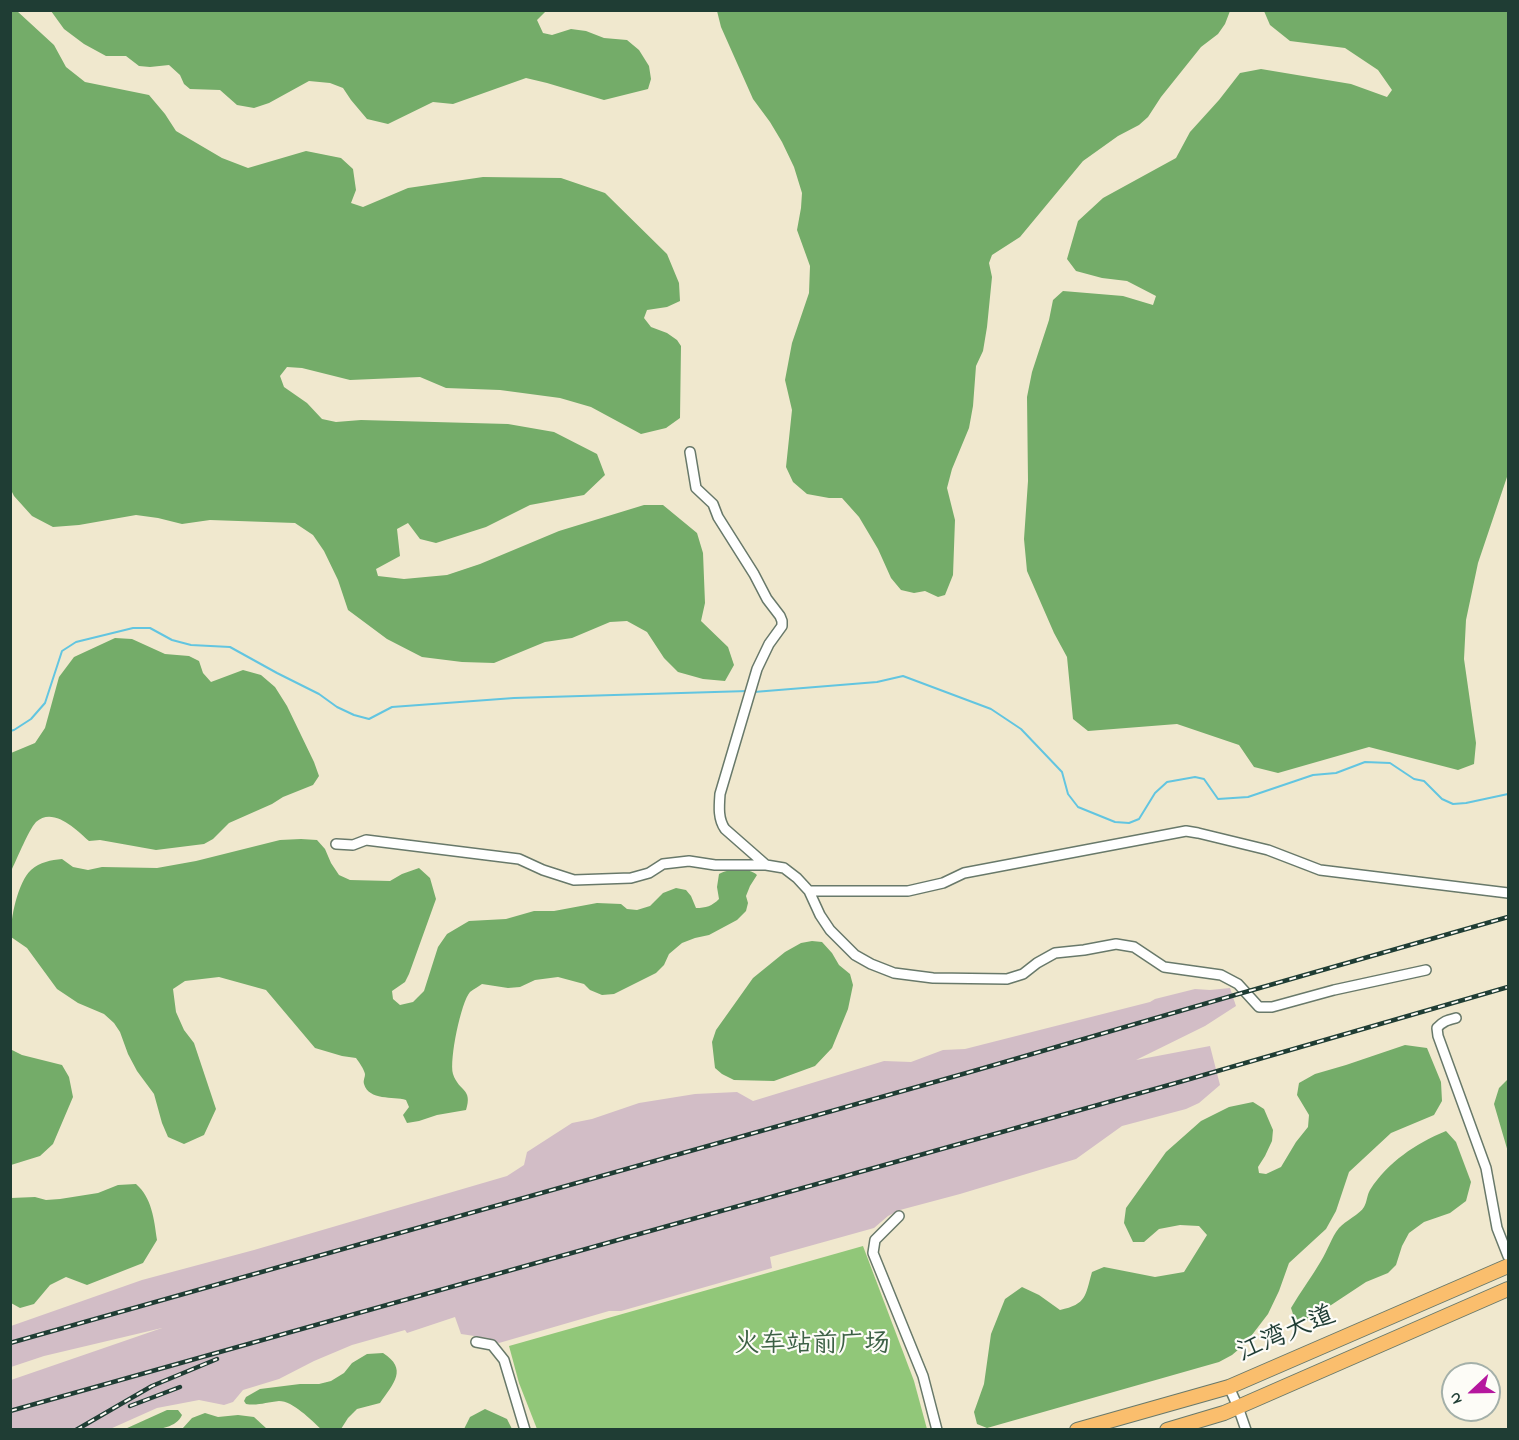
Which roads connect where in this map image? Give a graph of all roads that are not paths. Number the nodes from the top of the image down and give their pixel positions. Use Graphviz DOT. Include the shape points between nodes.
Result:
graph roads {
  1 [pos="690,452"];
  2 [pos="336,844"];
  3 [pos="766,865"];
  4 [pos="809,891"];
  5 [pos="1509,893"];
  6 [pos="1426,970"];
  7 [pos="1456,1018"];
  8 [pos="899,1216"];
  9 [pos="1509,1256"];
  10 [pos="1509,1266"];
  11 [pos="1509,1289"];
  12 [pos="476,1342"];
  13 [pos="1229,1387"];
  14 [pos="1238,1407"];
  15 [pos="525,1430"];
  16 [pos="937,1430"];
  17 [pos="1077,1430"];
  18 [pos="1167,1430"];
  19 [pos="1246,1430"];
  1 -- 3 [label="street" via="696,488 713,504 782,621 757,669 719,807 725,829"];
  2 -- 3 [label="street" via="353,846 366,840 519,859 574,880 631,878 663,864 689,861"];
  3 -- 4 [label="street" via="784,868"];
  4 -- 5 [label="street" via="908,891 943,883 964,873 1186,831 1268,850 1320,870"];
  4 -- 6 [label="street" via="830,930 855,955 894,973 912,976 1007,979 1023,974 1055,953 1116,944 1134,947 1164,967 1221,975 1238,984 1259,1007 1272,1007"];
  7 -- 9 [label="street" via="1440,1024 1438,1036 1486,1168 1497,1228"];
  8 -- 16 [label="street" via="875,1240 873,1252 923,1376"];
  10 -- 13 [label="highway, 江湾大道"];
  11 -- 14 [label="highway, 江湾大道"];
  12 -- 15 [label="street" via="492,1345 504,1360"];
  13 -- 14 [label="street"];
  13 -- 17 [label="highway, 江湾大道"];
  14 -- 18 [label="highway, 江湾大道"];
  14 -- 19 [label="street"];
}
